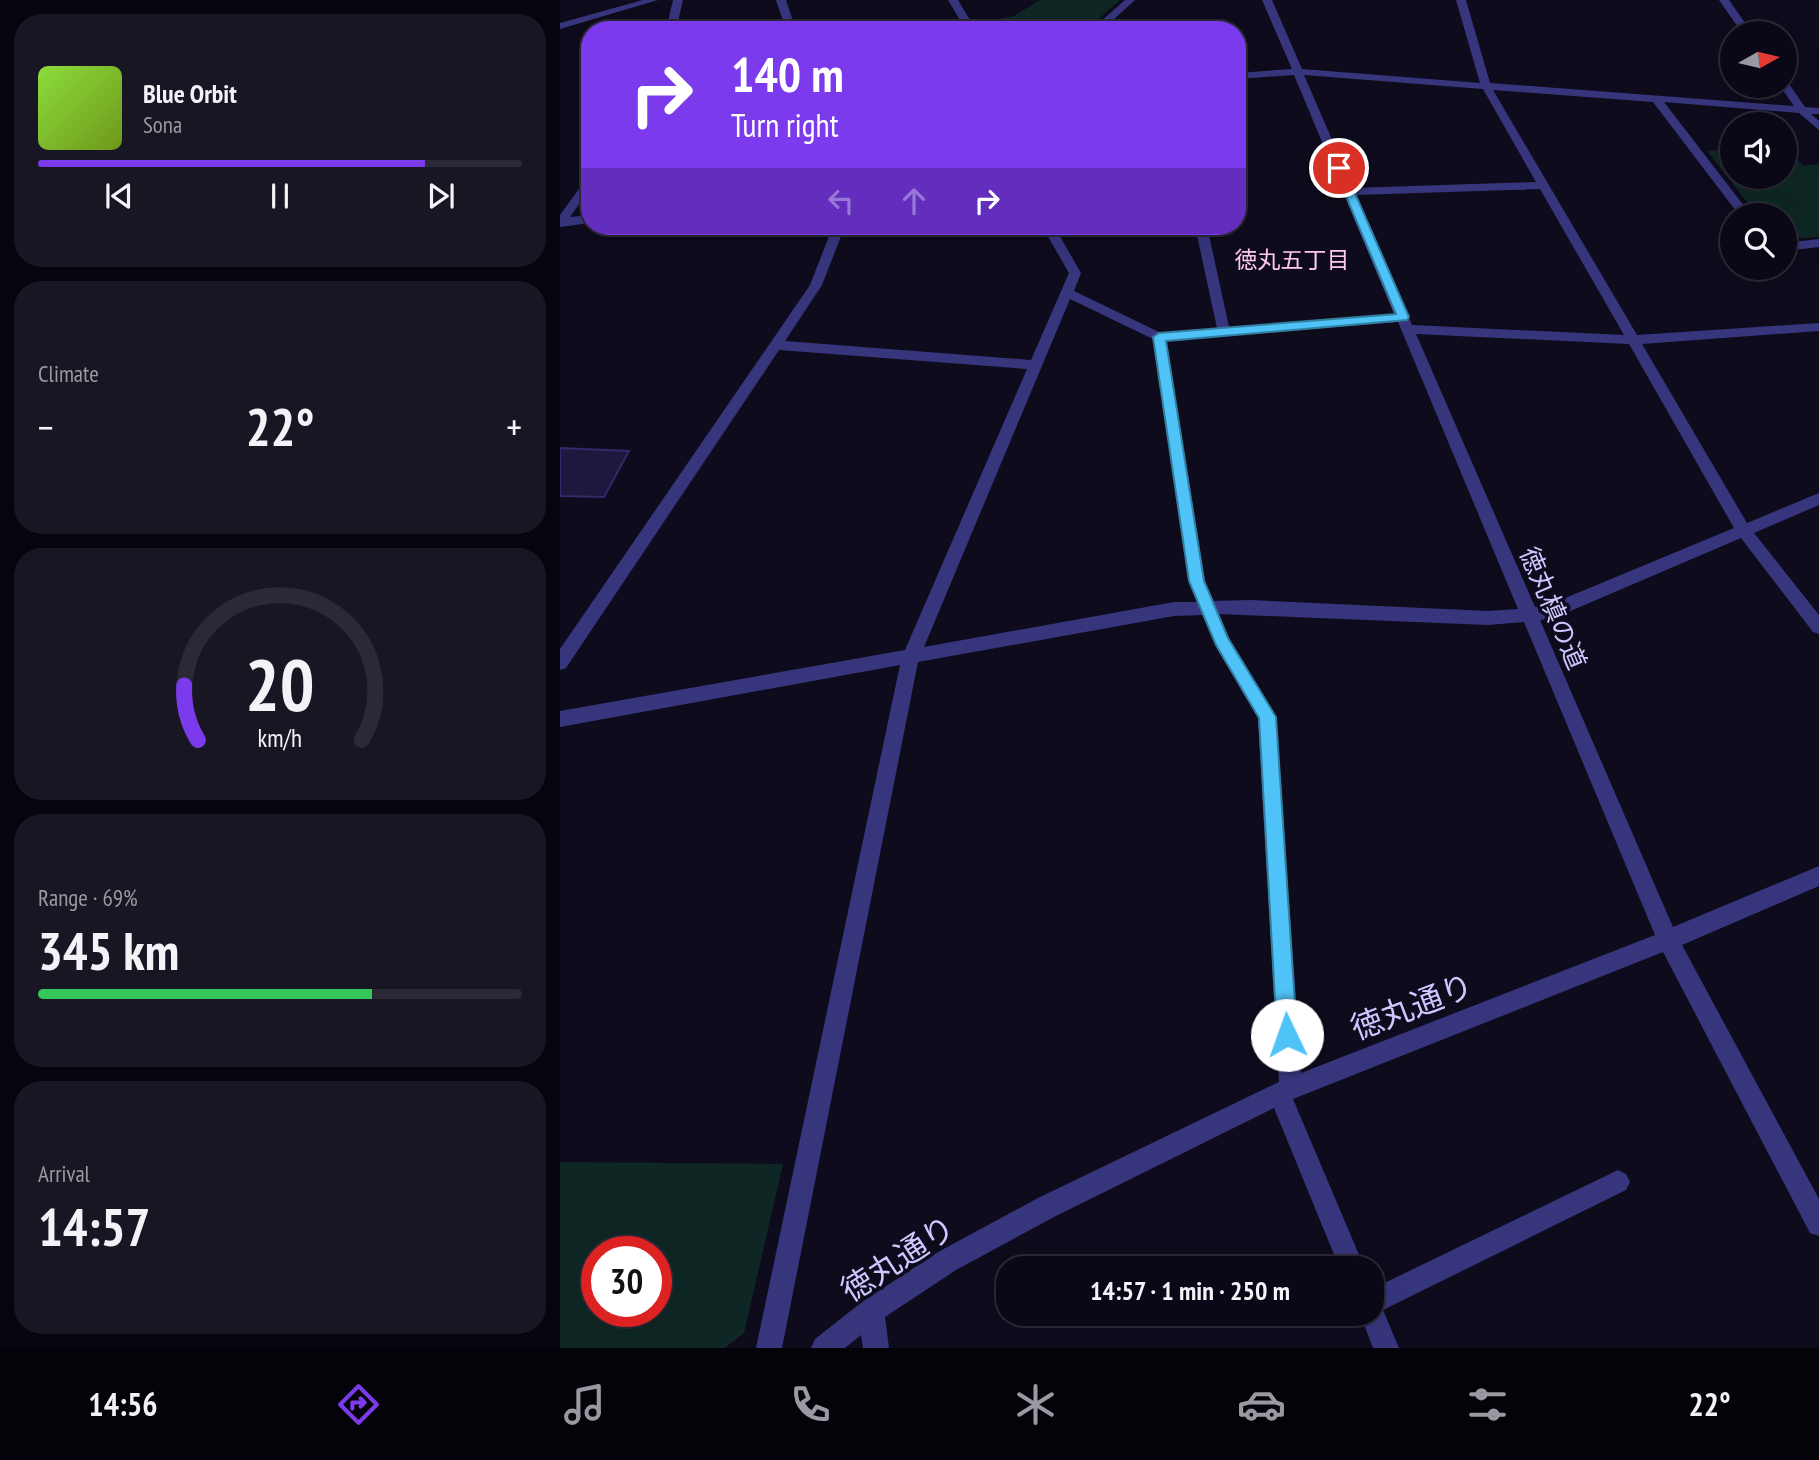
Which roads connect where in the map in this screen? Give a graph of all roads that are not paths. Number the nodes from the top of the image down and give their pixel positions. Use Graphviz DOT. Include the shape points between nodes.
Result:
graph roads {
  1 [pos="653,0"];
  2 [pos="678,0"];
  3 [pos="781,0"];
  4 [pos="953,0"];
  5 [pos="1130,0"];
  6 [pos="1267,0"];
  7 [pos="1461,0"];
  8 [pos="1711,0"];
  9 [pos="1724,0"];
  10 [pos="673,21"];
  11 [pos="788,21"];
  12 [pos="966,21"];
  13 [pos="1106,21"];
  14 [pos="1739,21"];
  15 [pos="563,24"];
  16 [pos="1298,72"];
  17 [pos="1246,75"];
  18 [pos="1486,86"];
  19 [pos="1794,98"];
  20 [pos="1656,99"];
  21 [pos="1802,110"];
  22 [pos="1819,111"];
  23 [pos="1819,127"];
  24 [pos="1543,185"];
  25 [pos="1349,192"];
  26 [pos="581,193"];
  27 [pos="1736,203"];
  28 [pos="581,220"];
  29 [pos="561,221"];
  30 [pos="835,235"];
  31 [pos="1053,235"];
  32 [pos="1202,235"];
  33 [pos="1819,243"];
  34 [pos="1797,246"];
  35 [pos="1066,292"];
  36 [pos="1405,323"];
  37 [pos="1819,327"];
  38 [pos="1224,332"];
  39 [pos="1159,337"];
  40 [pos="1633,340"];
  41 [pos="776,345"];
  42 [pos="1034,365"];
  43 [pos="1819,499"];
  44 [pos="1744,531"];
  45 [pos="1208,608"];
  46 [pos="1530,615"];
  47 [pos="1819,627"];
  48 [pos="911,656"];
  49 [pos="560,663"];
  50 [pos="560,719"];
  51 [pos="1819,876"];
  52 [pos="1668,940"];
  53 [pos="1285,1091"];
  54 [pos="1618,1182"];
  55 [pos="1819,1224"];
  56 [pos="1348,1256"];
  57 [pos="1384,1296"];
  58 [pos="871,1311"];
  59 [pos="1377,1326"];
  60 [pos="769,1348"];
  61 [pos="824,1348"];
  62 [pos="876,1348"];
  63 [pos="1386,1348"];
  1 -- 15 [label="street"];
  2 -- 10 [label="street"];
  3 -- 11 [label="street"];
  4 -- 12 [label="street"];
  5 -- 13 [label="street"];
  6 -- 16 [label="street, 徳丸槙の道"];
  7 -- 18 [label="street"];
  8 -- 9 [label="street"];
  9 -- 14 [label="street"];
  16 -- 17 [label="street"];
  16 -- 18 [label="street"];
  16 -- 25 [label="street, 徳丸槙の道"];
  18 -- 20 [label="street"];
  18 -- 24 [label="street"];
  19 -- 21 [label="street"];
  20 -- 21 [label="street"];
  20 -- 27 [label="street"];
  21 -- 22 [label="street"];
  21 -- 23 [label="street"];
  24 -- 25 [label="street"];
  24 -- 40 [label="street"];
  25 -- 36 [label="street, 徳丸槙の道"];
  26 -- 29 [label="street"];
  28 -- 29 [label="street"];
  30 -- 41 [label="street" via="816,285"];
  31 -- 35 [label="street" via="1075,273"];
  32 -- 38 [label="street"];
  33 -- 34 [label="street"];
  35 -- 39 [label="street"];
  35 -- 42 [label="street"];
  36 -- 38 [label="street"];
  36 -- 40 [label="street"];
  36 -- 46 [label="street, 徳丸槙の道"];
  37 -- 40 [label="street"];
  38 -- 39 [label="street"];
  39 -- 45 [label="street" via="1197,581"];
  40 -- 44 [label="street"];
  41 -- 42 [label="street"];
  41 -- 49 [label="street"];
  42 -- 48 [label="street"];
  43 -- 44 [label="street"];
  44 -- 46 [label="street" via="1548,613"];
  44 -- 47 [label="street"];
  45 -- 46 [label="street" via="1488,618"];
  45 -- 48 [label="street" via="1174,609"];
  45 -- 53 [label="street" via="1222,641 1268,717"];
  46 -- 52 [label="street, 徳丸槙の道"];
  48 -- 50 [label="street"];
  48 -- 60 [label="street"];
  51 -- 52 [label="street, 徳丸通り"];
  52 -- 53 [label="street, 徳丸通り"];
  52 -- 55 [label="street, 徳丸槙の道"];
  53 -- 56 [label="street"];
  53 -- 58 [label="street, 徳丸通り" via="1047,1207 947,1261"];
  54 -- 57 [label="street"];
  58 -- 61 [label="street, 徳丸通り"];
  58 -- 62 [label="street"];
  59 -- 63 [label="street"];
}
